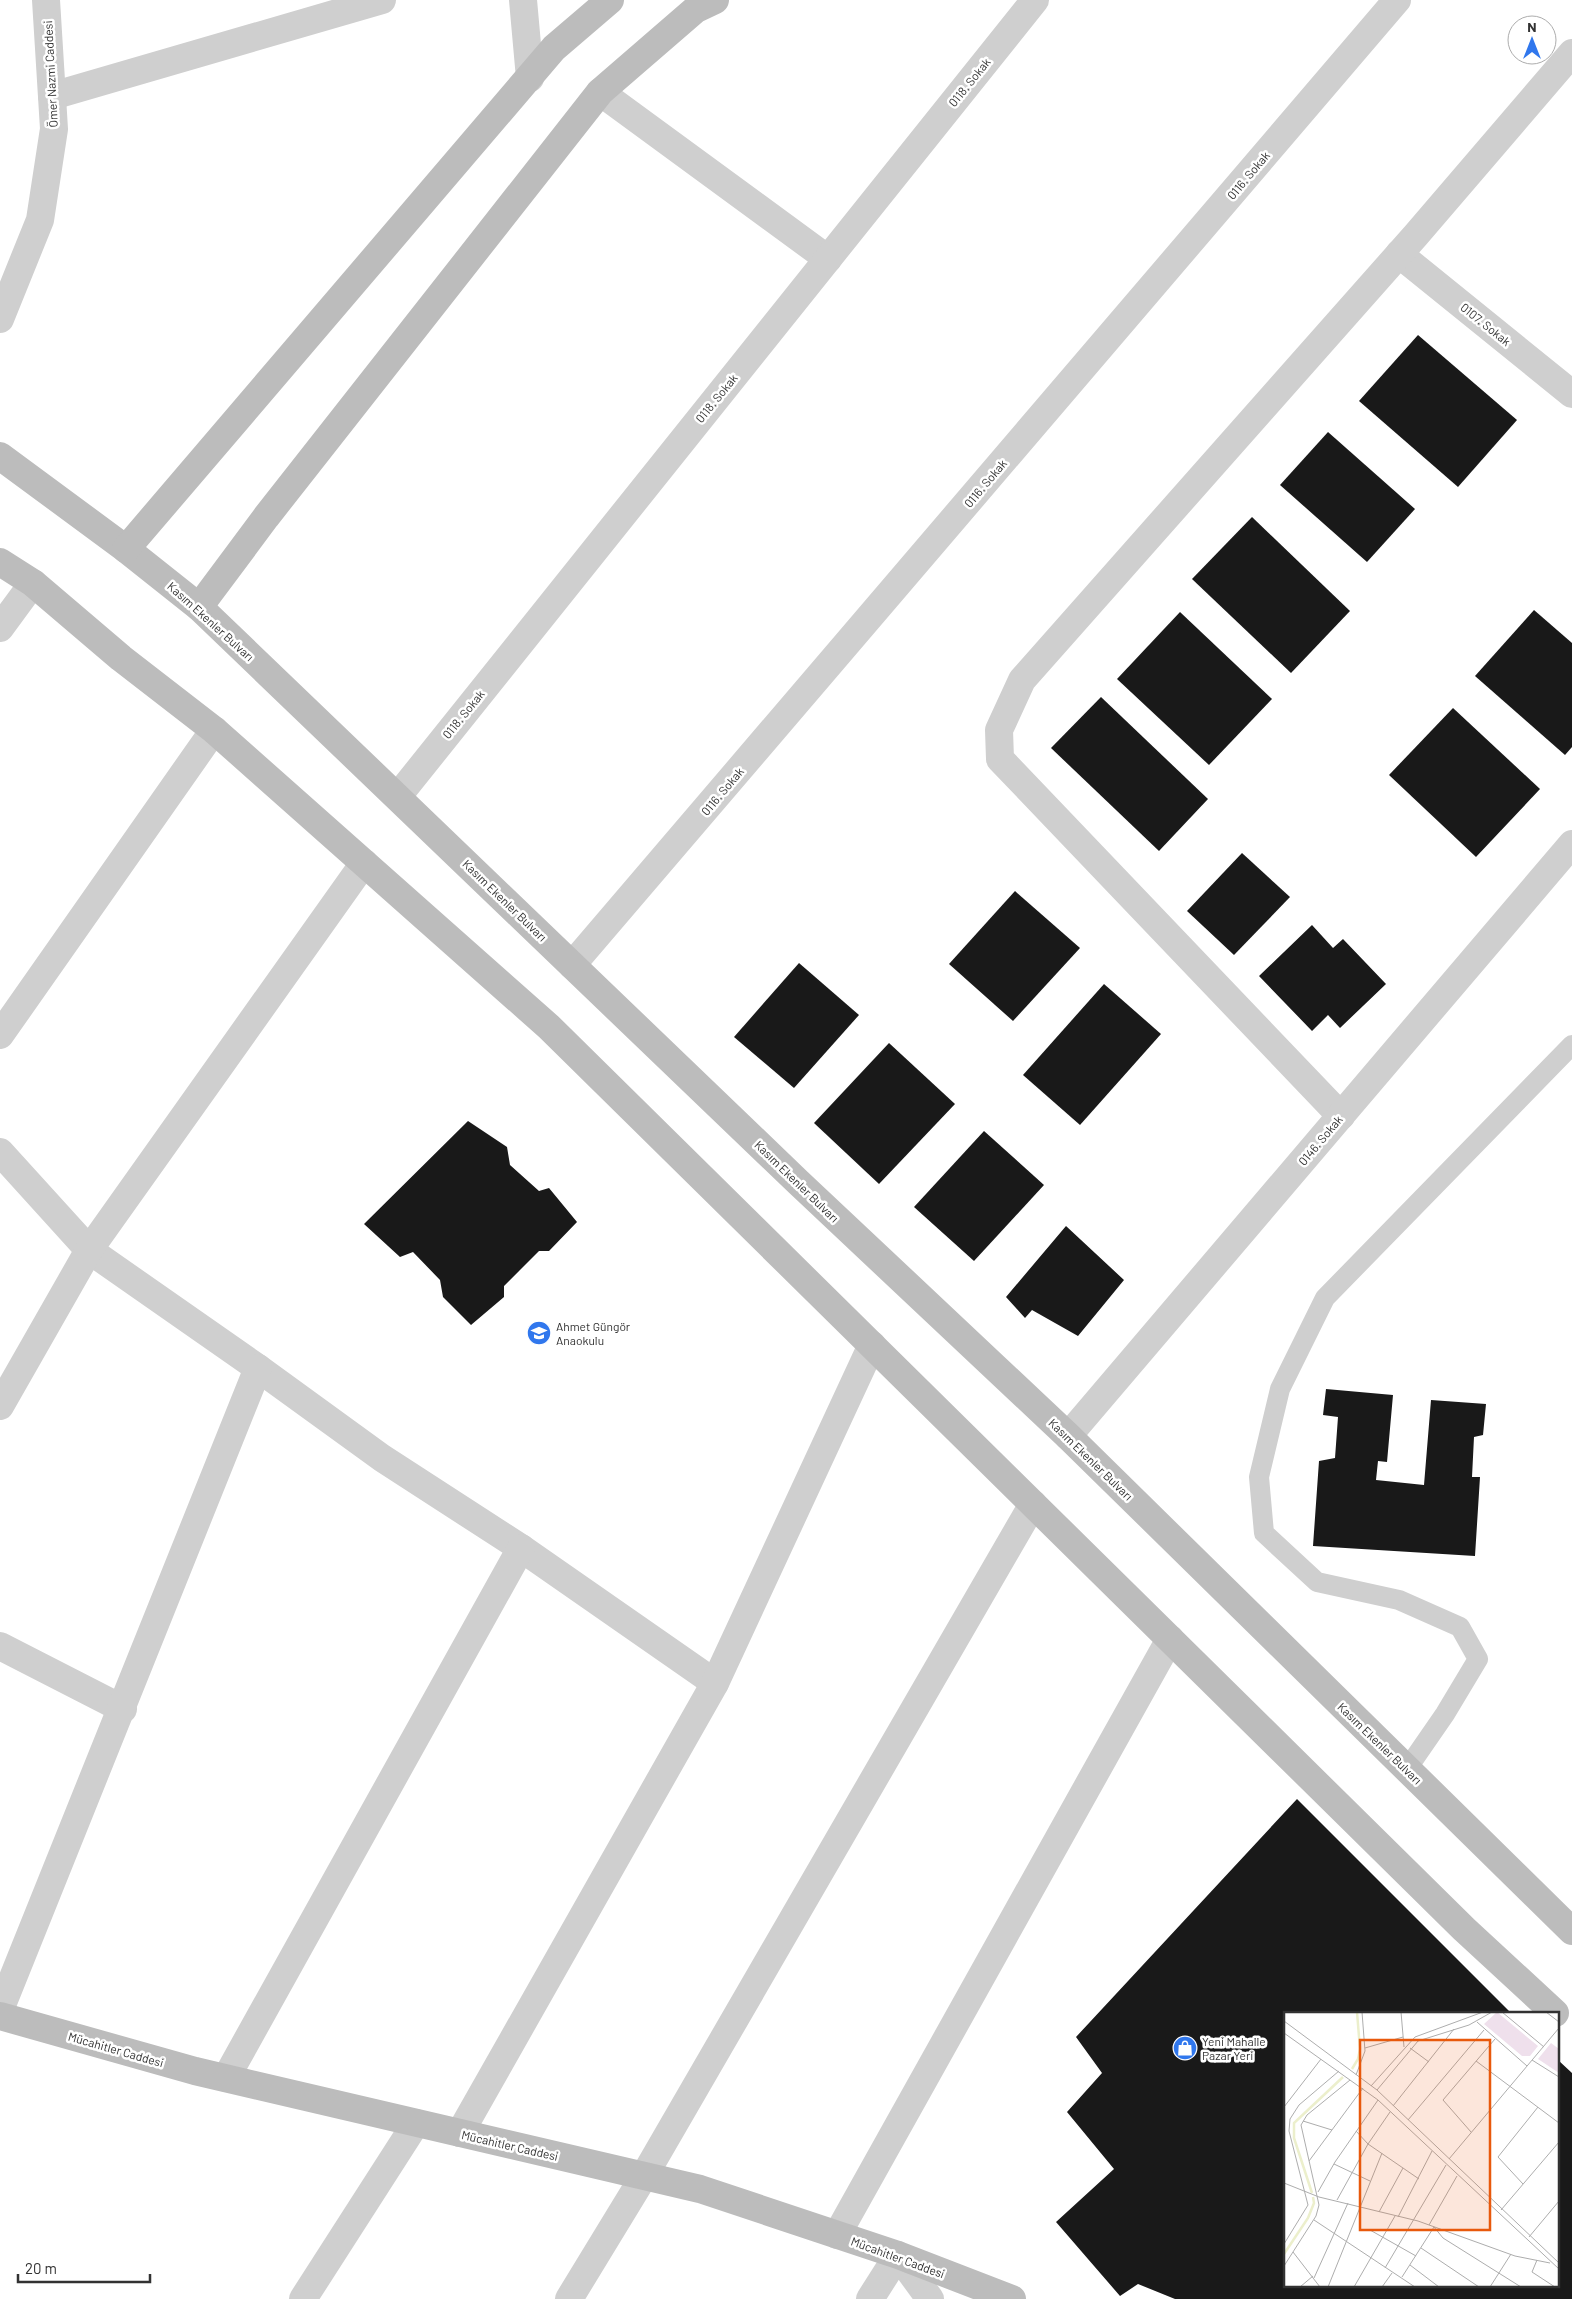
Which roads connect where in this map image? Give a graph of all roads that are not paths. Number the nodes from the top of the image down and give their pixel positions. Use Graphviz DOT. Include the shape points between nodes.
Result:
graph roads {
  1 [pos="46,0"];
  2 [pos="382,0"];
  3 [pos="522,0"];
  4 [pos="610,0"];
  5 [pos="715,0"];
  6 [pos="1035,0"];
  7 [pos="1397,0"];
  8 [pos="1572,53"];
  9 [pos="530,78"];
  10 [pos="600,92"];
  11 [pos="52,96"];
  12 [pos="1399,254"];
  13 [pos="828,258"];
  14 [pos="0,319"];
  15 [pos="1572,394"];
  16 [pos="0,456"];
  17 [pos="126,549"];
  18 [pos="0,562"];
  19 [pos="33,583"];
  20 [pos="199,607"];
  21 [pos="0,628"];
  22 [pos="214,730"];
  23 [pos="398,796"];
  24 [pos="1572,844"];
  25 [pos="364,863"];
  26 [pos="572,965"];
  27 [pos="0,1035"];
  28 [pos="1572,1044"];
  29 [pos="1341,1116"];
  30 [pos="0,1152"];
  31 [pos="89,1250"];
  32 [pos="872,1345"];
  33 [pos="258,1368"];
  34 [pos="0,1406"];
  35 [pos="1068,1436"];
  36 [pos="1033,1504"];
  37 [pos="522,1548"];
  38 [pos="1170,1639"];
  39 [pos="0,1646"];
  40 [pos="715,1683"];
  41 [pos="123,1709"];
  42 [pos="1407,1769"];
  43 [pos="1572,1931"];
  44 [pos="0,2010"];
  45 [pos="1554,2012"];
  46 [pos="0,2016"];
  47 [pos="1560,2017"];
  48 [pos="1572,2028"];
  49 [pos="226,2078"];
  50 [pos="416,2123"];
  51 [pos="460,2133"];
  52 [pos="644,2176"];
  53 [pos="837,2235"];
  54 [pos="898,2255"];
  55 [pos="304,2299"];
  56 [pos="569,2299"];
  57 [pos="870,2299"];
  58 [pos="930,2299"];
  59 [pos="1012,2299"];
  1 -- 11 [label="street, Ömer Nazmi Caddesi"];
  2 -- 11 [label="street"];
  3 -- 9 [label="street"];
  4 -- 9 [label="street" via="554,48"];
  5 -- 10 [label="street" via="696,9"];
  6 -- 13 [label="street, 0118. Sokak"];
  7 -- 26 [label="street, 0116. Sokak"];
  8 -- 12 [label="street"];
  9 -- 17 [label="street"];
  10 -- 13 [label="street"];
  10 -- 20 [label="street"];
  11 -- 14 [label="street, Ömer Nazmi Caddesi" via="54,129 40,220"];
  12 -- 15 [label="street, 0107. Sokak"];
  12 -- 29 [label="street" via="1022,680 999,730 1000,759"];
  13 -- 23 [label="street, 0118. Sokak"];
  16 -- 17 [label="street, Kasım Ekenler Bulvarı"];
  17 -- 20 [label="street, Kasım Ekenler Bulvarı"];
  18 -- 19 [label="street"];
  19 -- 21 [label="street"];
  19 -- 22 [label="street" via="121,658"];
  20 -- 23 [label="street, Kasım Ekenler Bulvarı"];
  22 -- 25 [label="street"];
  22 -- 27 [label="street"];
  23 -- 26 [label="street, Kasım Ekenler Bulvarı"];
  24 -- 29 [label="street, 0146. Sokak"];
  25 -- 31 [label="street"];
  25 -- 32 [label="street" via="549,1027"];
  26 -- 35 [label="street, Kasım Ekenler Bulvarı"];
  28 -- 42 [label="lane" via="1325,1298 1280,1389 1259,1478 1264,1533 1317,1582 1399,1600 1460,1627 1478,1659"];
  29 -- 35 [label="street, 0146. Sokak"];
  30 -- 31 [label="street"];
  31 -- 33 [label="street"];
  31 -- 34 [label="street"];
  32 -- 36 [label="street"];
  32 -- 40 [label="street"];
  33 -- 37 [label="street" via="382,1458"];
  33 -- 41 [label="street"];
  35 -- 42 [label="street, Kasım Ekenler Bulvarı"];
  36 -- 38 [label="street"];
  36 -- 52 [label="street"];
  37 -- 40 [label="street"];
  37 -- 49 [label="street"];
  38 -- 45 [label="street" via="1464,1929"];
  38 -- 53 [label="street"];
  39 -- 41 [label="street"];
  40 -- 51 [label="street"];
  41 -- 44 [label="street"];
  42 -- 43 [label="street, Kasım Ekenler Bulvarı"];
  46 -- 49 [label="street, Mücahitler Caddesi"];
  47 -- 48 [label="street"];
  49 -- 50 [label="street, Mücahitler Caddesi"];
  50 -- 51 [label="street, Mücahitler Caddesi"];
  50 -- 55 [label="street"];
  51 -- 52 [label="street, Mücahitler Caddesi"];
  52 -- 53 [label="street, Mücahitler Caddesi" via="700,2189"];
  52 -- 56 [label="street"];
  53 -- 54 [label="street, Mücahitler Caddesi"];
  54 -- 57 [label="street"];
  54 -- 58 [label="street"];
  54 -- 59 [label="street, Mücahitler Caddesi"];
}
